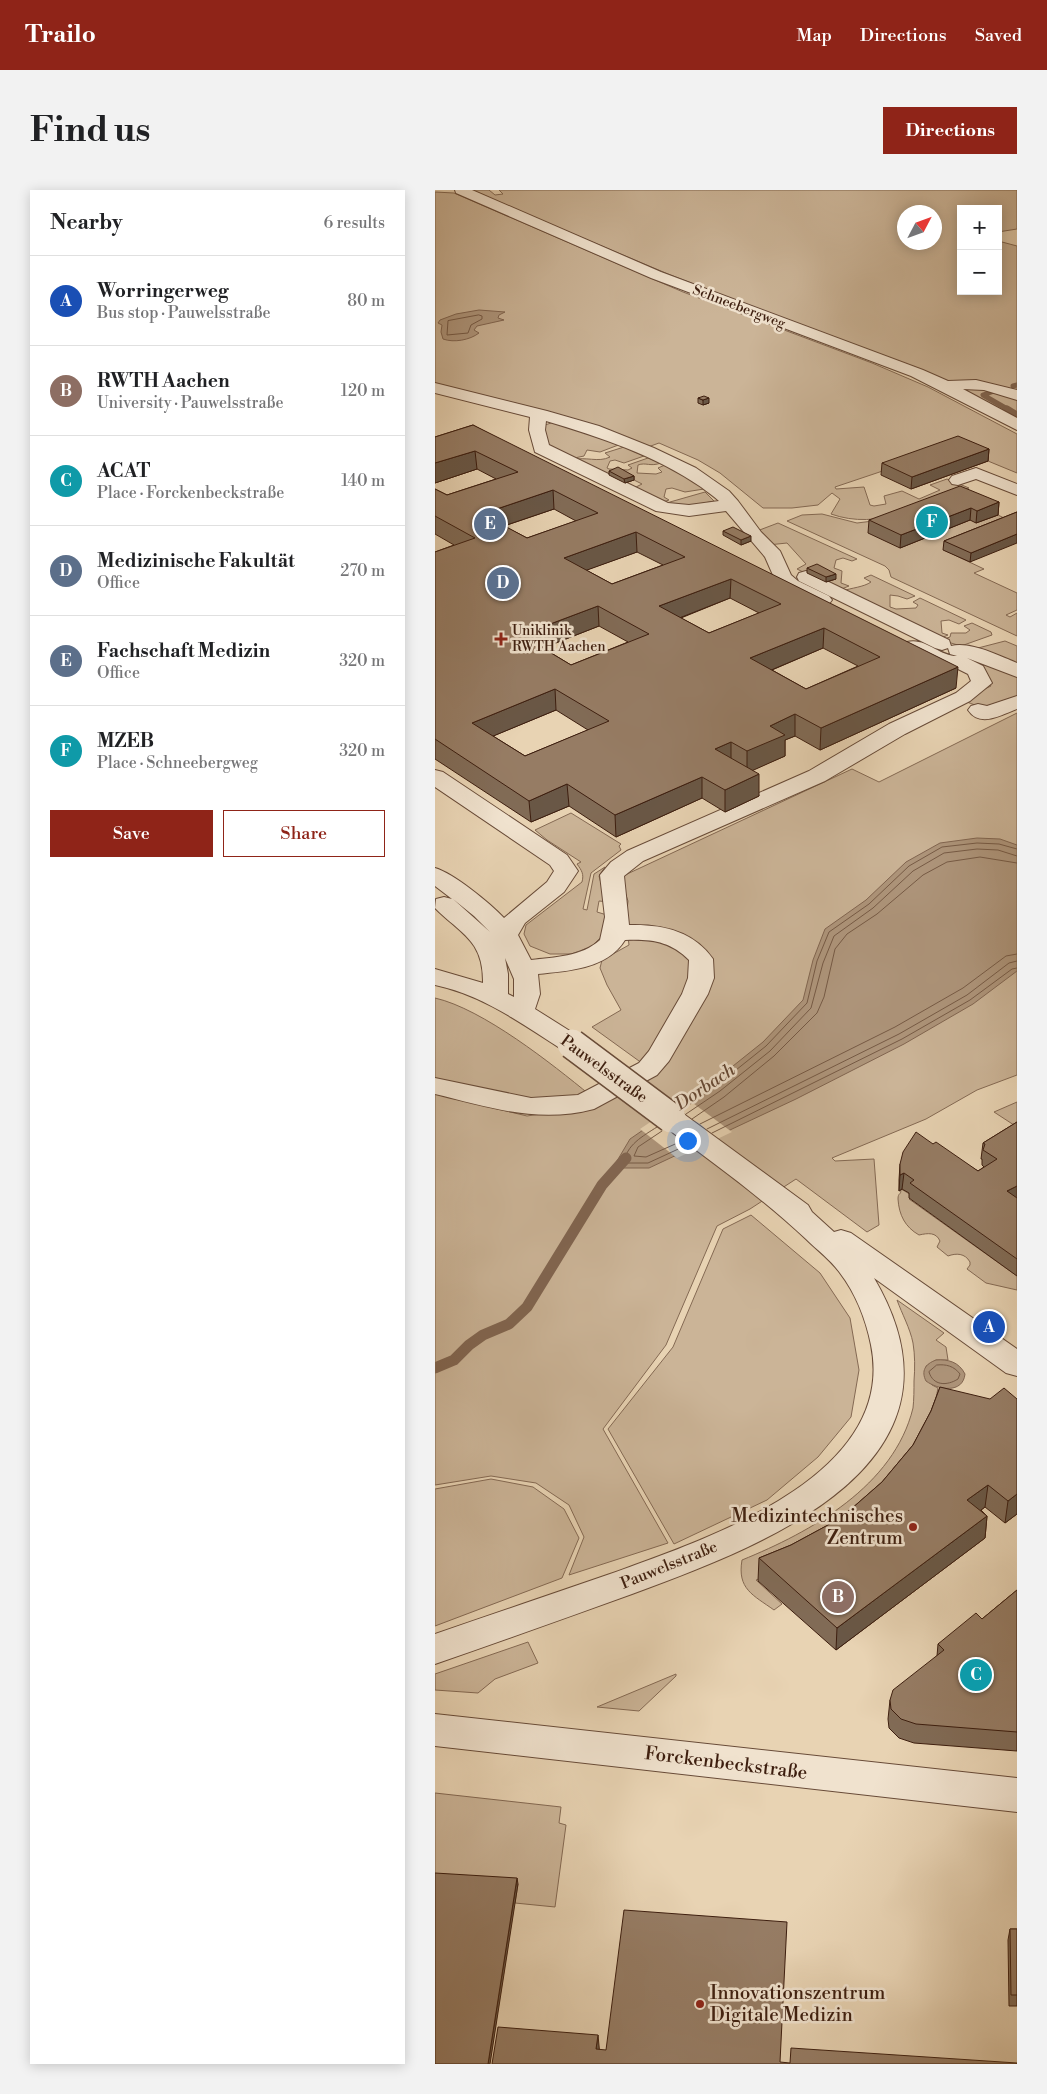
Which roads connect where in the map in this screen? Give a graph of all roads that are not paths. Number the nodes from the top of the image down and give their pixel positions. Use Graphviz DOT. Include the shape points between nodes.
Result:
graph roads {
  1 [pos="461,190"];
  2 [pos="947,386"];
  3 [pos="435,388"];
  4 [pos="1017,395"];
  5 [pos="541,414"];
  6 [pos="1017,424"];
  7 [pos="957,480"];
  8 [pos="1017,490"];
  9 [pos="1017,494"];
  10 [pos="997,498"];
  11 [pos="732,505"];
  12 [pos="956,656"];
  13 [pos="1017,671"];
  14 [pos="1017,702"];
  15 [pos="979,714"];
  16 [pos="435,777"];
  17 [pos="435,875"];
  18 [pos="435,896"];
  19 [pos="615,933"];
  20 [pos="506,936"];
  21 [pos="523,968"];
  22 [pos="435,977"];
  23 [pos="495,997"];
  24 [pos="521,1011"];
  25 [pos="435,1086"];
  26 [pos="781,1200"];
  27 [pos="1017,1365"];
  28 [pos="435,1649"];
  29 [pos="435,1730"];
  30 [pos="1017,1795"];
  1 -- 2 [label="street, Schneebergweg" via="655,275"];
  2 -- 4 [label="street" via="966,383"];
  2 -- 6 [label="street, Schneebergweg"];
  3 -- 5 [label="street"];
  5 -- 11 [label="street" via="611,437 666,460 707,482"];
  5 -- 11 [label="street" via="537,430 541,448 662,507 673,519 693,511"];
  7 -- 8 [label="street" via="976,473"];
  9 -- 10 [label="street"];
  11 -- 12 [label="street" via="791,585 947,662"];
  12 -- 13 [label="street" via="984,656"];
  12 -- 19 [label="street" via="976,670 982,683 963,697 897,729 817,776 635,856 619,867 611,875 617,905"];
  14 -- 15 [label="street"];
  16 -- 20 [label="street" via="559,860 566,871 556,887 515,919"];
  17 -- 20 [label="street" via="483,912"];
  18 -- 23 [label="street" via="484,939 497,973"];
  19 -- 21 [label="street" via="609,946 597,954 570,962"];
  19 -- 25 [label="street" via="653,932 664,935 685,943 701,959 701,978 695,994 660,1055 647,1068 584,1103 531,1107"];
  20 -- 21 [label="street"];
  21 -- 24 [label="street" via="529,984"];
  22 -- 23 [label="street, Pauwelsstraße"];
  23 -- 24 [label="street, Pauwelsstraße"];
  24 -- 26 [label="street, Pauwelsstraße, bridge" via="572,1044"];
  26 -- 27 [label="street, Pauwelsstraße"];
  26 -- 28 [label="street, Pauwelsstraße" via="850,1264 869,1295 890,1354 884,1409 872,1433 853,1458 790,1510 718,1546 608,1589"];
  29 -- 30 [label="street, Forckenbeckstraße"];
}
